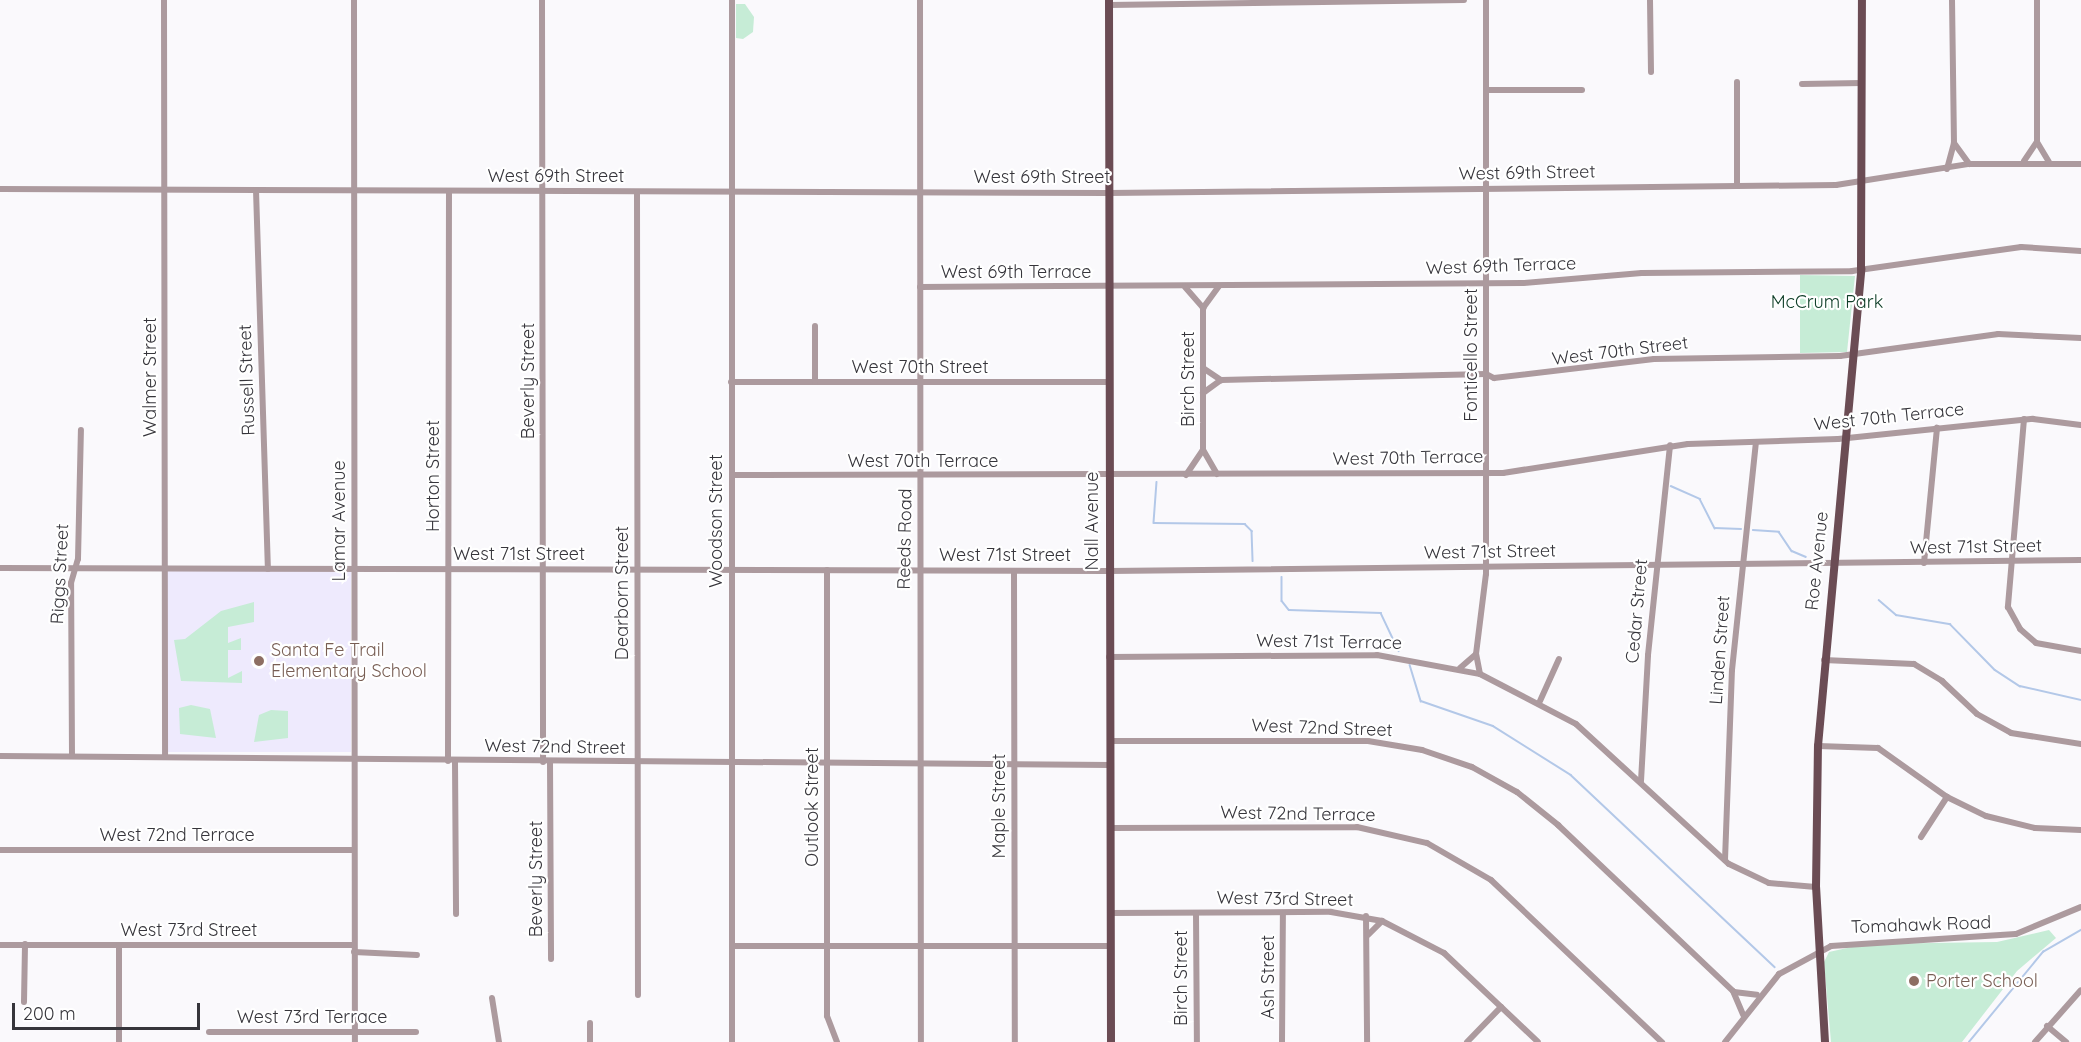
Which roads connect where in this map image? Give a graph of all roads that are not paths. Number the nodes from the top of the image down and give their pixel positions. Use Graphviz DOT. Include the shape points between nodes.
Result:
graph roads {
  1 [pos="164,0"];
  2 [pos="354,0"];
  3 [pos="542,0"];
  4 [pos="732,0"];
  5 [pos="920,0"];
  6 [pos="1464,0"];
  7 [pos="1486,0"];
  8 [pos="1650,0"];
  9 [pos="1862,0"];
  10 [pos="1952,0"];
  11 [pos="2037,0"];
  12 [pos="1109,2"];
  13 [pos="1651,72"];
  14 [pos="1737,82"];
  15 [pos="1862,83"];
  16 [pos="1802,84"];
  17 [pos="1486,90"];
  18 [pos="1582,90"];
  19 [pos="2037,142"];
  20 [pos="1954,143"];
  21 [pos="2024,162"];
  22 [pos="2049,163"];
  23 [pos="1969,164"];
  24 [pos="2081,164"];
  25 [pos="1947,169"];
  26 [pos="1862,184"];
  27 [pos="1737,186"];
  28 [pos="0,189"];
  29 [pos="165,189"];
  30 [pos="1486,189"];
  31 [pos="256,190"];
  32 [pos="355,190"];
  33 [pos="449,191"];
  34 [pos="543,192"];
  35 [pos="637,192"];
  36 [pos="731,192"];
  37 [pos="920,192"];
  38 [pos="1109,193"];
  39 [pos="2081,251"];
  40 [pos="1861,269"];
  41 [pos="1486,284"];
  42 [pos="1183,286"];
  43 [pos="1220,286"];
  44 [pos="920,287"];
  45 [pos="1109,287"];
  46 [pos="1203,308"];
  47 [pos="815,326"];
  48 [pos="2081,338"];
  49 [pos="1856,353"];
  50 [pos="1203,368"];
  51 [pos="1486,374"];
  52 [pos="1221,380"];
  53 [pos="921,381"];
  54 [pos="731,382"];
  55 [pos="815,382"];
  56 [pos="1108,382"];
  57 [pos="1203,393"];
  58 [pos="2024,419"];
  59 [pos="2081,425"];
  60 [pos="1938,428"];
  61 [pos="81,430"];
  62 [pos="1847,437"];
  63 [pos="1756,443"];
  64 [pos="1670,445"];
  65 [pos="1203,450"];
  66 [pos="1485,469"];
  67 [pos="1217,474"];
  68 [pos="732,475"];
  69 [pos="921,475"];
  70 [pos="1185,475"];
  71 [pos="1108,476"];
  72 [pos="2081,560"];
  73 [pos="2009,561"];
  74 [pos="1924,563"];
  75 [pos="1833,564"];
  76 [pos="1656,565"];
  77 [pos="1742,565"];
  78 [pos="1485,567"];
  79 [pos="0,568"];
  80 [pos="75,568"];
  81 [pos="165,568"];
  82 [pos="268,569"];
  83 [pos="354,569"];
  84 [pos="448,569"];
  85 [pos="543,569"];
  86 [pos="637,570"];
  87 [pos="731,570"];
  88 [pos="827,570"];
  89 [pos="920,570"];
  90 [pos="1014,571"];
  91 [pos="1109,571"];
  92 [pos="2081,651"];
  93 [pos="1476,654"];
  94 [pos="1109,657"];
  95 [pos="1559,659"];
  96 [pos="1823,660"];
  97 [pos="1460,668"];
  98 [pos="1480,674"];
  99 [pos="1540,701"];
  100 [pos="1110,741"];
  101 [pos="2081,744"];
  102 [pos="1818,746"];
  103 [pos="165,755"];
  104 [pos="0,756"];
  105 [pos="72,756"];
  106 [pos="354,760"];
  107 [pos="452,762"];
  108 [pos="546,762"];
  109 [pos="638,763"];
  110 [pos="732,763"];
  111 [pos="826,765"];
  112 [pos="920,765"];
  113 [pos="1014,765"];
  114 [pos="1110,765"];
  115 [pos="1641,781"];
  116 [pos="1947,797"];
  117 [pos="1110,828"];
  118 [pos="2081,830"];
  119 [pos="1922,837"];
  120 [pos="0,850"];
  121 [pos="354,850"];
  122 [pos="1725,860"];
  123 [pos="1816,887"];
  124 [pos="2081,907"];
  125 [pos="1110,913"];
  126 [pos="1196,913"];
  127 [pos="1283,913"];
  128 [pos="456,914"];
  129 [pos="1366,916"];
  130 [pos="1383,921"];
  131 [pos="1368,936"];
  132 [pos="0,945"];
  133 [pos="25,945"];
  134 [pos="119,945"];
  135 [pos="732,946"];
  136 [pos="827,946"];
  137 [pos="921,946"];
  138 [pos="1110,946"];
  139 [pos="1015,947"];
  140 [pos="354,948"];
  141 [pos="1819,951"];
  142 [pos="417,955"];
  143 [pos="551,959"];
  144 [pos="2081,990"];
  145 [pos="1733,992"];
  146 [pos="638,995"];
  147 [pos="1757,995"];
  148 [pos="492,998"];
  149 [pos="24,1002"];
  150 [pos="1501,1007"];
  151 [pos="1743,1015"];
  152 [pos="590,1023"];
  153 [pos="2047,1026"];
  154 [pos="208,1032"];
  155 [pos="355,1032"];
  156 [pos="416,1032"];
  157 [pos="119,1042"];
  158 [pos="355,1042"];
  159 [pos="499,1042"];
  160 [pos="590,1042"];
  161 [pos="732,1042"];
  162 [pos="837,1042"];
  163 [pos="921,1042"];
  164 [pos="1015,1042"];
  165 [pos="1111,1042"];
  166 [pos="1197,1042"];
  167 [pos="1282,1042"];
  168 [pos="1367,1042"];
  169 [pos="1467,1042"];
  170 [pos="1538,1042"];
  171 [pos="1662,1042"];
  172 [pos="1725,1042"];
  173 [pos="1825,1042"];
  174 [pos="2035,1042"];
  175 [pos="2066,1042"];
  1 -- 29 [label="street, Walmer Street"];
  2 -- 32 [label="street, Lamar Avenue"];
  3 -- 34 [label="street, Beverly Street"];
  4 -- 36 [label="street, Woodson Street"];
  5 -- 37 [label="street, Reeds Road"];
  6 -- 12 [label="street"];
  7 -- 17 [label="street, Fonticello Street"];
  8 -- 13 [label="street"];
  9 -- 15 [label="main road, Roe Avenue"];
  10 -- 20 [label="street"];
  11 -- 19 [label="street"];
  12 -- 38 [label="main road, Nall Avenue"];
  14 -- 27 [label="street"];
  15 -- 16 [label="street"];
  15 -- 26 [label="main road, Roe Avenue"];
  17 -- 18 [label="street"];
  17 -- 30 [label="street, Fonticello Street"];
  19 -- 21 [label="street"];
  19 -- 22 [label="street"];
  20 -- 23 [label="street"];
  20 -- 25 [label="street"];
  21 -- 22 [label="street, West 69th Street"];
  21 -- 23 [label="street, West 69th Street"];
  22 -- 24 [label="street, West 69th Street"];
  23 -- 25 [label="street, West 69th Street"];
  25 -- 26 [label="street, West 69th Street"];
  26 -- 27 [label="street, West 69th Street"];
  26 -- 40 [label="main road, Roe Avenue"];
  27 -- 30 [label="street, West 69th Street"];
  28 -- 29 [label="street, West 69th Street"];
  29 -- 31 [label="street, West 69th Street"];
  29 -- 81 [label="street, Walmer Street"];
  30 -- 38 [label="street, West 69th Street"];
  30 -- 41 [label="street, Fonticello Street"];
  31 -- 32 [label="street, West 69th Street"];
  31 -- 82 [label="street, Russell Street"];
  32 -- 33 [label="street, West 69th Street"];
  32 -- 83 [label="street, Lamar Avenue"];
  33 -- 34 [label="street, West 69th Street"];
  33 -- 84 [label="street, Horton Street"];
  34 -- 35 [label="street, West 69th Street"];
  34 -- 85 [label="street, Beverly Street"];
  35 -- 36 [label="street, West 69th Street"];
  35 -- 86 [label="street, Dearborn Street"];
  36 -- 37 [label="street, West 69th Street"];
  36 -- 54 [label="street, Woodson Street"];
  37 -- 38 [label="street, West 69th Street"];
  37 -- 44 [label="street, Reeds Road"];
  38 -- 45 [label="main road, Nall Avenue"];
  39 -- 40 [label="street, West 69th Terrace" via="1989,250"];
  40 -- 41 [label="street, West 69th Terrace" via="1642,273"];
  40 -- 49 [label="main road, Roe Avenue"];
  41 -- 43 [label="street, West 69th Terrace"];
  41 -- 51 [label="street, Fonticello Street"];
  42 -- 43 [label="street, West 69th Terrace"];
  42 -- 45 [label="street, West 69th Terrace"];
  42 -- 46 [label="street" via="1196,293"];
  43 -- 46 [label="street, Birch Street"];
  44 -- 45 [label="street, West 69th Terrace"];
  44 -- 53 [label="street, Reeds Road"];
  45 -- 56 [label="main road, Nall Avenue"];
  46 -- 50 [label="street, Birch Street"];
  47 -- 55 [label="street"];
  48 -- 49 [label="street, West 70th Street" via="2014,333"];
  49 -- 51 [label="street, West 70th Street" via="1666,359 1528,377"];
  49 -- 62 [label="main road, Roe Avenue"];
  50 -- 52 [label="street"];
  50 -- 57 [label="street, Birch Street"];
  51 -- 52 [label="street, West 70th Street"];
  51 -- 66 [label="street, Fonticello Street"];
  52 -- 57 [label="street"];
  53 -- 55 [label="street, West 70th Street"];
  53 -- 56 [label="street, West 70th Street"];
  53 -- 69 [label="street, Reeds Road"];
  54 -- 55 [label="street, West 70th Street"];
  54 -- 68 [label="street, Woodson Street"];
  56 -- 71 [label="main road, Nall Avenue"];
  57 -- 65 [label="street, Birch Street"];
  58 -- 59 [label="street, West 70th Terrace"];
  58 -- 60 [label="street, West 70th Terrace"];
  58 -- 73 [label="street"];
  60 -- 62 [label="street, West 70th Terrace"];
  60 -- 74 [label="street"];
  61 -- 80 [label="street, Riggs Street"];
  62 -- 63 [label="street, West 70th Terrace"];
  62 -- 75 [label="main road, Roe Avenue"];
  63 -- 64 [label="street, West 70th Terrace"];
  63 -- 77 [label="street, Linden Street"];
  64 -- 66 [label="street, West 70th Terrace" via="1520,471"];
  64 -- 76 [label="street, Cedar Street"];
  65 -- 67 [label="street, Birch Street"];
  65 -- 70 [label="street"];
  66 -- 67 [label="street, West 70th Terrace"];
  66 -- 78 [label="street, Fonticello Street"];
  67 -- 70 [label="street, West 70th Terrace"];
  68 -- 69 [label="street, West 70th Terrace"];
  68 -- 87 [label="street, Woodson Street"];
  69 -- 71 [label="street, West 70th Terrace"];
  69 -- 89 [label="street, Reeds Road"];
  70 -- 71 [label="street, West 70th Terrace"];
  71 -- 91 [label="main road, Nall Avenue"];
  72 -- 73 [label="street, West 71st Street"];
  73 -- 74 [label="street, West 71st Street"];
  73 -- 92 [label="street" via="2006,596 2020,629 2048,648"];
  74 -- 75 [label="street, West 71st Street"];
  75 -- 77 [label="street, West 71st Street"];
  75 -- 96 [label="main road, Roe Avenue"];
  76 -- 77 [label="street, West 71st Street"];
  76 -- 78 [label="street, West 71st Street"];
  76 -- 115 [label="street, Cedar Street"];
  77 -- 122 [label="street, Linden Street"];
  78 -- 91 [label="street, West 71st Street"];
  78 -- 93 [label="street, Fonticello Street"];
  79 -- 80 [label="street, West 71st Street"];
  80 -- 81 [label="street, West 71st Street"];
  80 -- 105 [label="street, Riggs Street"];
  81 -- 82 [label="street, West 71st Street"];
  81 -- 103 [label="street, Walmer Street"];
  82 -- 83 [label="street, West 71st Street"];
  83 -- 84 [label="street, West 71st Street"];
  83 -- 106 [label="street, Lamar Avenue"];
  84 -- 85 [label="street, West 71st Street"];
  84 -- 107 [label="street, Horton Street"];
  85 -- 86 [label="street, West 71st Street"];
  85 -- 108 [label="street, Beverly Street"];
  86 -- 87 [label="street, West 71st Street"];
  86 -- 109 [label="street, Dearborn Street"];
  87 -- 88 [label="street, West 71st Street"];
  87 -- 110 [label="street, Woodson Street"];
  88 -- 89 [label="street, West 71st Street"];
  88 -- 111 [label="street, Outlook Street"];
  89 -- 90 [label="street, West 71st Street"];
  89 -- 112 [label="street, Reeds Road"];
  90 -- 91 [label="street, West 71st Street"];
  90 -- 113 [label="street, Maple Street"];
  91 -- 94 [label="main road, Nall Avenue"];
  93 -- 97 [label="street"];
  93 -- 98 [label="street, Fonticello Street"];
  94 -- 97 [label="street, West 71st Terrace" via="1377,655"];
  94 -- 100 [label="main road, Nall Avenue"];
  95 -- 99 [label="street"];
  96 -- 101 [label="street" via="1914,664 1942,681 1977,714 2011,733"];
  96 -- 102 [label="main road, Roe Avenue"];
  97 -- 98 [label="street, West 71st Terrace"];
  98 -- 99 [label="street, West 71st Terrace"];
  99 -- 115 [label="street, West 71st Terrace"];
  100 -- 114 [label="main road, Nall Avenue"];
  100 -- 145 [label="street, West 72nd Street" via="1368,741 1422,750 1472,767 1517,792 1558,825"];
  102 -- 116 [label="street" via="1886,751"];
  102 -- 123 [label="main road, Roe Avenue"];
  103 -- 105 [label="street, West 72nd Street"];
  103 -- 106 [label="street, West 72nd Street"];
  104 -- 105 [label="street, West 72nd Street"];
  106 -- 107 [label="street, West 72nd Street"];
  106 -- 121 [label="street, Lamar Avenue"];
  107 -- 108 [label="street, West 72nd Street"];
  107 -- 128 [label="street, Horton Street"];
  108 -- 109 [label="street, West 72nd Street"];
  108 -- 143 [label="street, Beverly Street"];
  109 -- 110 [label="street, West 72nd Street"];
  109 -- 146 [label="street, Dearborn Street"];
  110 -- 111 [label="street, West 72nd Street"];
  110 -- 135 [label="street, Woodson Street"];
  111 -- 112 [label="street, West 72nd Street"];
  111 -- 136 [label="street, Outlook Street"];
  112 -- 113 [label="street, West 72nd Street"];
  112 -- 137 [label="street, Reeds Road"];
  113 -- 114 [label="street, West 72nd Street"];
  113 -- 139 [label="street, Maple Street"];
  114 -- 117 [label="main road, Nall Avenue"];
  115 -- 122 [label="street, West 71st Terrace"];
  116 -- 118 [label="street" via="2011,823"];
  116 -- 119 [label="street"];
  117 -- 125 [label="main road, Nall Avenue"];
  117 -- 171 [label="street, West 72nd Terrace" via="1357,827 1426,843 1491,880"];
  120 -- 121 [label="street, West 72nd Terrace"];
  121 -- 140 [label="street, Lamar Avenue"];
  122 -- 123 [label="street, West 71st Terrace" via="1769,883"];
  123 -- 141 [label="main road, Roe Avenue"];
  124 -- 141 [label="street, Tomahawk Road" via="2016,934 1859,940"];
  125 -- 126 [label="street, West 73rd Street"];
  125 -- 138 [label="main road, Nall Avenue"];
  126 -- 127 [label="street, West 73rd Street"];
  126 -- 166 [label="street, Birch Street"];
  127 -- 129 [label="street, West 73rd Street"];
  127 -- 167 [label="street, Ash Street"];
  129 -- 130 [label="street, West 73rd Street"];
  129 -- 131 [label="street"];
  130 -- 131 [label="street"];
  130 -- 150 [label="street, West 73rd Street" via="1444,953"];
  131 -- 168 [label="street"];
  132 -- 133 [label="street, West 73rd Street"];
  133 -- 134 [label="street, West 73rd Street"];
  133 -- 149 [label="street"];
  134 -- 140 [label="street, West 73rd Street"];
  134 -- 157 [label="street"];
  135 -- 136 [label="street"];
  135 -- 161 [label="street, Woodson Street"];
  136 -- 137 [label="street"];
  136 -- 162 [label="street, Outlook Street" via="827,1016"];
  137 -- 139 [label="street"];
  137 -- 163 [label="street, Reeds Road"];
  138 -- 139 [label="street"];
  138 -- 165 [label="main road, Nall Avenue"];
  139 -- 164 [label="street, Maple Street"];
  140 -- 142 [label="street, West 73rd Street"];
  140 -- 155 [label="street, Lamar Avenue"];
  141 -- 147 [label="street, Tomahawk Road" via="1786,968"];
  141 -- 173 [label="main road, Roe Avenue"];
  144 -- 153 [label="street"];
  145 -- 147 [label="street"];
  145 -- 151 [label="street, West 72nd Street"];
  147 -- 151 [label="street, Tomahawk Road"];
  148 -- 159 [label="street"];
  150 -- 169 [label="street"];
  150 -- 170 [label="street, West 73rd Street"];
  151 -- 172 [label="street, Tomahawk Road"];
  152 -- 160 [label="street"];
  153 -- 174 [label="street"];
  153 -- 175 [label="street"];
  154 -- 155 [label="street, West 73rd Terrace"];
  155 -- 156 [label="street, West 73rd Terrace"];
  155 -- 158 [label="street, Lamar Avenue"];
}
